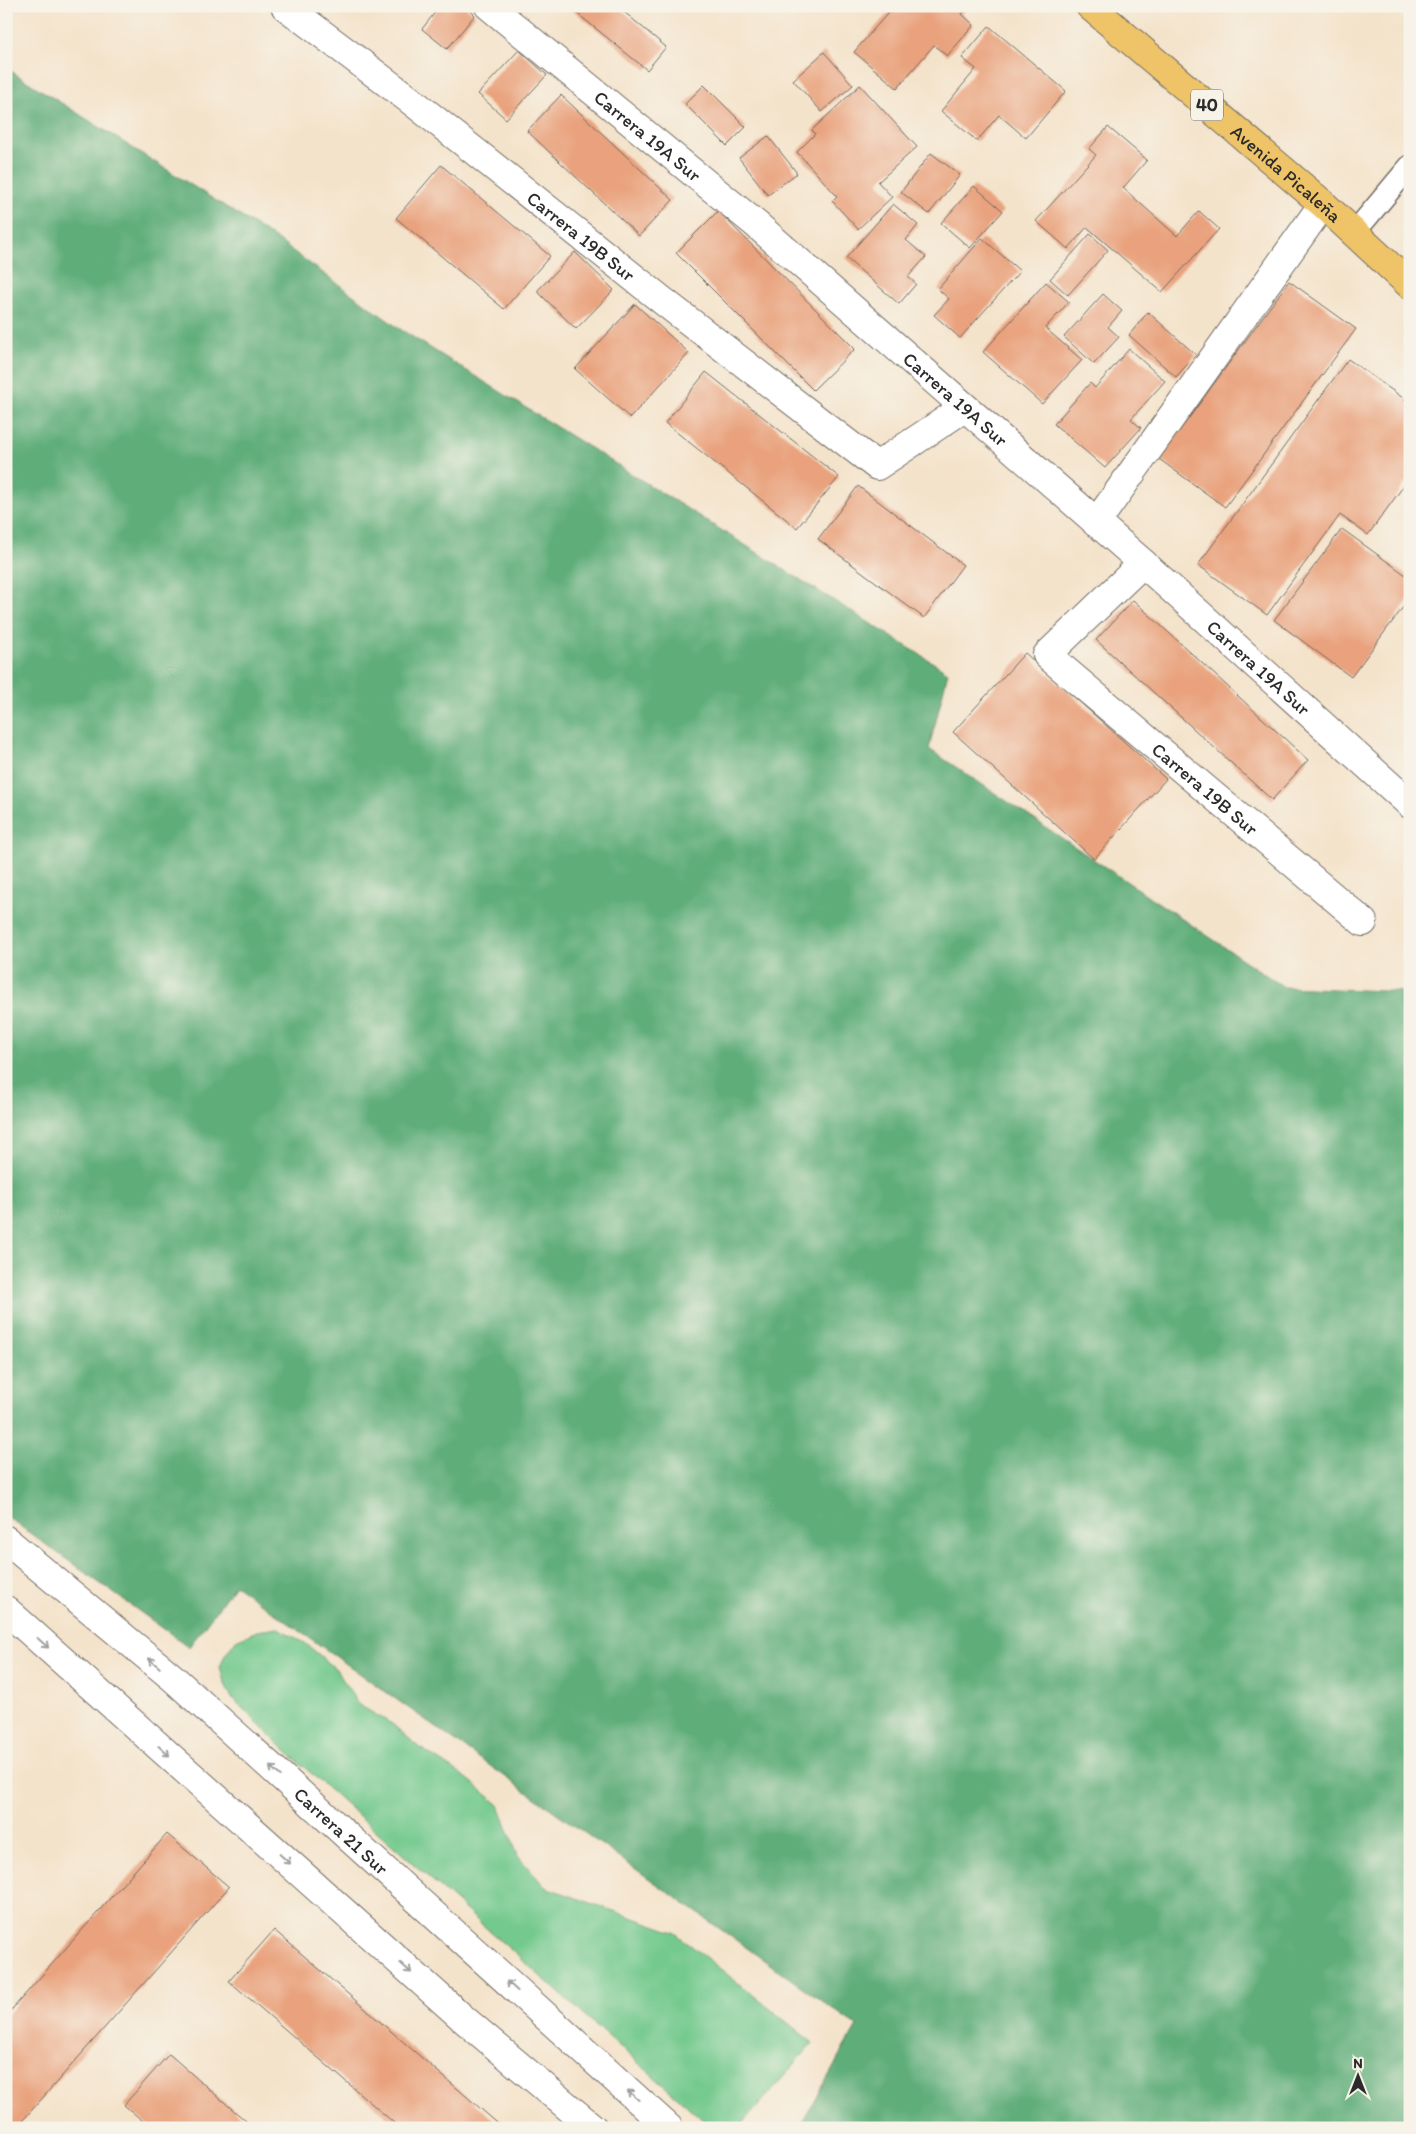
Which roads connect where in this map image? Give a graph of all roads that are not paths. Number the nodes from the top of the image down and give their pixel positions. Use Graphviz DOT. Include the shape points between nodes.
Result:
graph roads {
  1 [pos="285,6"];
  2 [pos="490,6"];
  3 [pos="1090,6"];
  4 [pos="1410,166"];
  5 [pos="1323,204"];
  6 [pos="1354,233"];
  7 [pos="1410,284"];
  8 [pos="964,408"];
  9 [pos="1096,523"];
  10 [pos="1142,563"];
  11 [pos="1410,804"];
  12 [pos="1363,922"];
  13 [pos="6,1540"];
  14 [pos="6,1610"];
  15 [pos="593,2128"];
  16 [pos="669,2128"];
  1 -- 8 [label="street, Carrera 19B Sur" via="414,103 663,302 877,466"];
  2 -- 8 [label="street, Carrera 19A Sur" via="757,225"];
  3 -- 5 [label="main road, Avenida Picaleña / 40"];
  4 -- 6 [label="lane"];
  5 -- 6 [label="main road, Avenida Picaleña / 40"];
  5 -- 9 [label="street"];
  6 -- 7 [label="main road, Avenida Picaleña / 40"];
  8 -- 9 [label="street, Carrera 19A Sur"];
  9 -- 10 [label="street, Carrera 19A Sur"];
  10 -- 11 [label="street, Carrera 19A Sur"];
  10 -- 12 [label="street, Carrera 19B Sur" via="1047,655"];
  16 -- 13 [label="street, Carrera 21 Sur, one-way" via="172,1678"];
  14 -- 15 [label="street, one-way" via="466,2022"];
}
